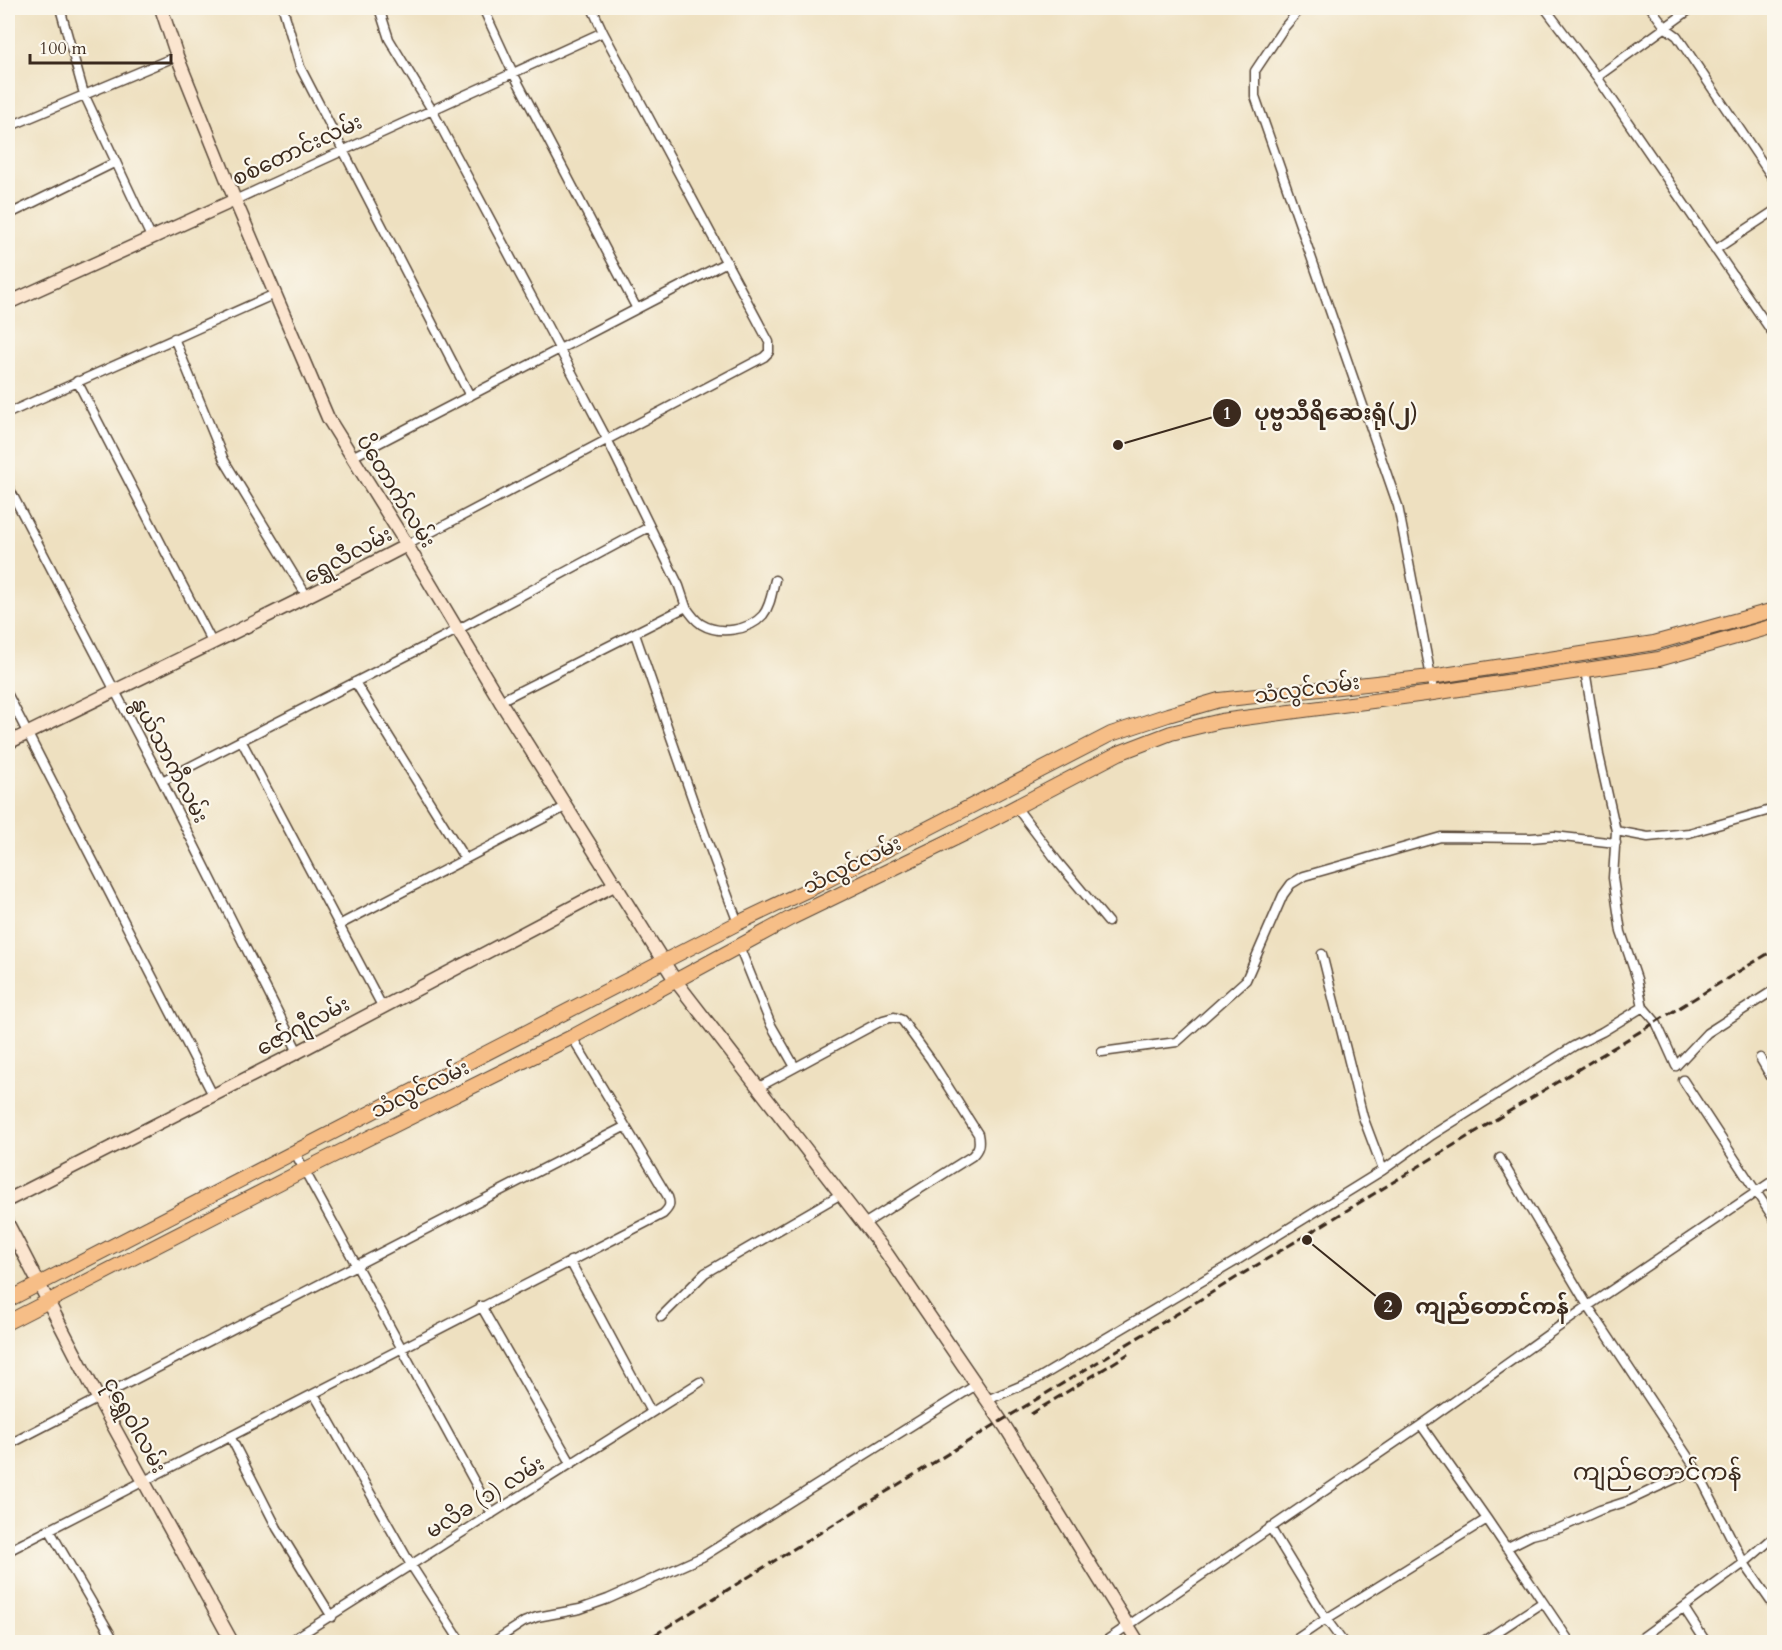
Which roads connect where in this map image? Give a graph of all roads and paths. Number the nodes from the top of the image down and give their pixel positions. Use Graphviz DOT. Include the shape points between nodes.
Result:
graph roads {
  1 [pos="60,8"];
  2 [pos="161,8"];
  3 [pos="283,8"];
  4 [pos="379,8"];
  5 [pos="483,8"];
  6 [pos="592,8"];
  7 [pos="1301,8"];
  8 [pos="1545,8"];
  9 [pos="1651,8"];
  10 [pos="1692,8"];
  11 [pos="1666,28"];
  12 [pos="603,32"];
  13 [pos="177,56"];
  14 [pos="513,73"];
  15 [pos="1597,77"];
  16 [pos="84,94"];
  17 [pos="432,110"];
  18 [pos="8,127"];
  19 [pos="343,151"];
  20 [pos="116,162"];
  21 [pos="1774,180"];
  22 [pos="235,200"];
  23 [pos="1774,211"];
  24 [pos="8,215"];
  25 [pos="152,237"];
  26 [pos="1715,250"];
  27 [pos="727,262"];
  28 [pos="275,294"];
  29 [pos="8,303"];
  30 [pos="637,309"];
  31 [pos="1774,334"];
  32 [pos="174,338"];
  33 [pos="560,350"];
  34 [pos="77,381"];
  35 [pos="470,396"];
  36 [pos="8,413"];
  37 [pos="607,439"];
  38 [pos="352,457"];
  39 [pos="8,486"];
  40 [pos="649,527"];
  41 [pos="407,545"];
  42 [pos="775,580"];
  43 [pos="308,598"];
  44 [pos="686,607"];
  45 [pos="1774,610"];
  46 [pos="1719,626"];
  47 [pos="1774,626"];
  48 [pos="457,630"];
  49 [pos="635,634"];
  50 [pos="212,642"];
  51 [pos="1725,642"];
  52 [pos="1586,670"];
  53 [pos="1431,677"];
  54 [pos="355,682"];
  55 [pos="114,692"];
  56 [pos="1433,693"];
  57 [pos="8,695"];
  58 [pos="500,701"];
  59 [pos="27,733"];
  60 [pos="241,740"];
  61 [pos="8,743"];
  62 [pos="162,781"];
  63 [pos="567,806"];
  64 [pos="1016,807"];
  65 [pos="1774,809"];
  66 [pos="1616,831"];
  67 [pos="1616,843"];
  68 [pos="465,858"];
  69 [pos="616,884"];
  70 [pos="1108,922"];
  71 [pos="738,923"];
  72 [pos="339,925"];
  73 [pos="739,946"];
  74 [pos="1322,954"];
  75 [pos="664,961"];
  76 [pos="675,980"];
  77 [pos="1774,990"];
  78 [pos="382,1006"];
  79 [pos="1643,1007"];
  80 [pos="572,1037"];
  81 [pos="298,1052"];
  82 [pos="1102,1052"];
  83 [pos="1760,1058"];
  84 [pos="795,1067"];
  85 [pos="1683,1080"];
  86 [pos="1774,1082"];
  87 [pos="759,1087"];
  88 [pos="213,1095"];
  89 [pos="624,1127"];
  90 [pos="294,1151"];
  91 [pos="1500,1158"];
  92 [pos="304,1170"];
  93 [pos="1383,1170"];
  94 [pos="1774,1180"];
  95 [pos="1757,1192"];
  96 [pos="841,1194"];
  97 [pos="8,1200"];
  98 [pos="1774,1219"];
  99 [pos="8,1224"];
  100 [pos="864,1224"];
  101 [pos="570,1261"];
  102 [pos="356,1265"];
  103 [pos="38,1284"];
  104 [pos="8,1300"];
  105 [pos="47,1301"];
  106 [pos="481,1306"];
  107 [pos="1588,1306"];
  108 [pos="662,1317"];
  109 [pos="8,1322"];
  110 [pos="401,1349"];
  111 [pos="700,1382"];
  112 [pos="976,1385"];
  113 [pos="314,1394"];
  114 [pos="98,1398"];
  115 [pos="987,1400"];
  116 [pos="651,1412"];
  117 [pos="1420,1425"];
  118 [pos="231,1438"];
  119 [pos="8,1445"];
  120 [pos="571,1463"];
  121 [pos="1696,1469"];
  122 [pos="144,1481"];
  123 [pos="492,1514"];
  124 [pos="1487,1519"];
  125 [pos="1270,1527"];
  126 [pos="49,1529"];
  127 [pos="1774,1537"];
  128 [pos="1506,1548"];
  129 [pos="8,1551"];
  130 [pos="1744,1563"];
  131 [pos="411,1565"];
  132 [pos="1543,1602"];
  133 [pos="1774,1606"];
  134 [pos="1684,1608"];
  135 [pos="332,1617"];
  136 [pos="1326,1619"];
  137 [pos="1129,1626"];
  138 [pos="115,1642"];
  139 [pos="232,1642"];
  140 [pos="289,1642"];
  141 [pos="462,1642"];
  142 [pos="493,1642"];
  143 [pos="1104,1642"];
  144 [pos="1138,1642"];
  145 [pos="1292,1642"];
  146 [pos="1343,1642"];
  147 [pos="1482,1642"];
  148 [pos="1570,1642"];
  149 [pos="1636,1642"];
  150 [pos="1706,1642"];
  1 -- 16 [label="street"];
  2 -- 13 [label="street, ပိတောက်လမ်း"];
  3 -- 19 [label="street" via="300,67"];
  4 -- 17 [label="street" via="389,39"];
  5 -- 14 [label="street"];
  6 -- 12 [label="street"];
  7 -- 53 [label="street" via="1255,71 1256,96 1398,506"];
  8 -- 15 [label="street"];
  9 -- 11 [label="street"];
  10 -- 11 [label="street"];
  11 -- 15 [label="street"];
  11 -- 21 [label="street" via="1677,36"];
  12 -- 14 [label="street, စစ်တောင်းလမ်း"];
  12 -- 27 [label="street"];
  13 -- 16 [label="street"];
  13 -- 22 [label="street, ပိတောက်လမ်း"];
  14 -- 17 [label="street, စစ်တောင်းလမ်း"];
  14 -- 30 [label="street"];
  15 -- 26 [label="street"];
  16 -- 18 [label="street"];
  16 -- 20 [label="street"];
  17 -- 19 [label="street, စစ်တောင်းလမ်း"];
  17 -- 33 [label="street"];
  19 -- 22 [label="street, စစ်တောင်းလမ်း"];
  19 -- 35 [label="street"];
  20 -- 24 [label="street"];
  20 -- 25 [label="street"];
  22 -- 25 [label="street, စစ်တောင်းလမ်း"];
  22 -- 28 [label="street, ပိတောက်လမ်း"];
  23 -- 26 [label="street"];
  25 -- 29 [label="street, စစ်တောင်းလမ်း"];
  26 -- 31 [label="street"];
  27 -- 30 [label="street"];
  27 -- 37 [label="street, ရွှေလီလမ်း" via="769,342 769,352"];
  28 -- 32 [label="street"];
  28 -- 38 [label="street, ပိတောက်လမ်း" via="328,418"];
  30 -- 33 [label="street"];
  32 -- 34 [label="street"];
  32 -- 43 [label="street" via="224,460"];
  33 -- 35 [label="street"];
  33 -- 37 [label="street"];
  34 -- 36 [label="street"];
  34 -- 50 [label="street"];
  35 -- 38 [label="street"];
  37 -- 40 [label="street"];
  37 -- 41 [label="street, ရွှေလီလမ်း"];
  38 -- 41 [label="street, ပိတောက်လမ်း"];
  39 -- 55 [label="street, နွယ်သာကီလမ်း"];
  40 -- 44 [label="street"];
  40 -- 48 [label="street"];
  41 -- 43 [label="street, ရွှေလီလမ်း"];
  41 -- 48 [label="street, ပိတောက်လမ်း"];
  42 -- 44 [label="street" via="764,613 745,626 713,630 701,624"];
  43 -- 50 [label="street, ရွှေလီလမ်း"];
  44 -- 49 [label="street"];
  45 -- 46 [label="main road, သံလွင်လမ်း"];
  46 -- 51 [label="main road"];
  46 -- 53 [label="main road, သံလွင်လမ်း" via="1654,643"];
  47 -- 51 [label="main road, သံလွင်လမ်း"];
  48 -- 54 [label="street"];
  48 -- 58 [label="street, ပိတောက်လမ်း"];
  49 -- 58 [label="street"];
  49 -- 71 [label="street"];
  50 -- 55 [label="street, ရွှေလီလမ်း"];
  51 -- 52 [label="main road, သံလွင်လမ်း" via="1659,659"];
  52 -- 56 [label="main road, သံလွင်လမ်း"];
  52 -- 66 [label="street"];
  53 -- 56 [label="street"];
  53 -- 71 [label="main road, သံလွင်လမ်း" via="1219,700 1111,734"];
  54 -- 60 [label="street"];
  54 -- 68 [label="street"];
  55 -- 59 [label="street, ရွှေလီလမ်း"];
  55 -- 62 [label="street, နွယ်သာကီလမ်း"];
  56 -- 64 [label="main road, သံလွင်လမ်း" via="1221,722 1171,733 1119,753"];
  57 -- 59 [label="street"];
  58 -- 63 [label="street, ပိတောက်လမ်း"];
  59 -- 61 [label="street, ရွှေလီလမ်း"];
  59 -- 88 [label="street"];
  60 -- 62 [label="street"];
  60 -- 72 [label="street"];
  62 -- 81 [label="street, နွယ်သာကီလမ်း"];
  63 -- 68 [label="street"];
  63 -- 69 [label="street, ပိတောက်လမ်း"];
  64 -- 70 [label="street"];
  64 -- 73 [label="main road, သံလွင်လမ်း"];
  65 -- 66 [label="street" via="1689,833 1648,837"];
  66 -- 67 [label="street"];
  67 -- 79 [label="street" via="1613,878 1621,932"];
  67 -- 82 [label="street" via="1554,836 1441,837 1304,876 1283,895 1246,980 1177,1042"];
  68 -- 72 [label="street"];
  69 -- 75 [label="street, ပိတောက်လမ်း"];
  69 -- 78 [label="street, ဇော်ဂျီလမ်း"];
  71 -- 75 [label="main road, သံလွင်လမ်း"];
  72 -- 78 [label="street"];
  73 -- 76 [label="main road, သံလွင်လမ်း"];
  73 -- 84 [label="street" via="771,1025"];
  74 -- 93 [label="street" via="1363,1117"];
  75 -- 76 [label="street, ပိတောက်လမ်း"];
  75 -- 90 [label="main road, သံလွင်လမ်း"];
  76 -- 80 [label="main road, သံလွင်လမ်း"];
  76 -- 87 [label="street, ပိတောက်လမ်း"];
  77 -- 79 [label="street" via="1707,1033 1676,1066 1656,1022"];
  78 -- 81 [label="street, ဇော်ဂျီလမ်း"];
  79 -- 93 [label="street" via="1564,1052"];
  80 -- 89 [label="street"];
  80 -- 92 [label="main road, သံလွင်လမ်း"];
  81 -- 88 [label="street, ဇော်ဂျီလမ်း"];
  83 -- 86 [label="street"];
  84 -- 87 [label="street"];
  84 -- 100 [label="street" via="894,1017 902,1020 931,1060 978,1134 980,1143 972,1156"];
  85 -- 95 [label="street"];
  87 -- 96 [label="street, ပိတောက်လမ်း"];
  88 -- 97 [label="street, ဇော်ဂျီလမ်း"];
  89 -- 101 [label="street" via="668,1197 668,1209"];
  89 -- 102 [label="street"];
  90 -- 92 [label="street"];
  90 -- 103 [label="main road, သံလွင်လမ်း"];
  91 -- 107 [label="street"];
  92 -- 102 [label="street"];
  92 -- 105 [label="main road, သံလွင်လမ်း"];
  93 -- 115 [label="street" via="1062,1365"];
  94 -- 95 [label="street"];
  95 -- 98 [label="street"];
  95 -- 107 [label="street"];
  96 -- 100 [label="street, ပိတောက်လမ်း"];
  96 -- 108 [label="street" via="705,1273"];
  99 -- 103 [label="street, ငုရွှေဝါလမ်း"];
  100 -- 112 [label="street, ပိတောက်လမ်း"];
  101 -- 106 [label="street"];
  101 -- 116 [label="street"];
  102 -- 110 [label="street"];
  102 -- 114 [label="street"];
  103 -- 104 [label="main road, သံလွင်လမ်း"];
  103 -- 105 [label="street, ငုရွှေဝါလမ်း"];
  105 -- 109 [label="main road, သံလွင်လမ်း"];
  105 -- 114 [label="street, ငုရွှေဝါလမ်း"];
  106 -- 110 [label="street"];
  106 -- 120 [label="street"];
  107 -- 117 [label="street"];
  107 -- 121 [label="street"];
  110 -- 113 [label="street"];
  110 -- 123 [label="street"];
  111 -- 116 [label="street, မလိခ (၁) လမ်း"];
  112 -- 115 [label="street, ပိတောက်လမ်း"];
  112 -- 142 [label="street" via="702,1557 599,1603 524,1622"];
  113 -- 118 [label="street"];
  113 -- 131 [label="street"];
  114 -- 119 [label="street"];
  114 -- 122 [label="street, ငုရွှေဝါလမ်း"];
  115 -- 137 [label="street, ပိတောက်လမ်း"];
  116 -- 120 [label="street, မလိခ (၁) လမ်း"];
  117 -- 124 [label="street"];
  117 -- 125 [label="street"];
  118 -- 122 [label="street"];
  118 -- 135 [label="street" via="277,1528"];
  120 -- 123 [label="street, မလိခ (၁) လမ်း"];
  121 -- 128 [label="street" via="1628,1501"];
  121 -- 130 [label="street"];
  122 -- 126 [label="street"];
  122 -- 139 [label="street, ငုရွှေဝါလမ်း"];
  123 -- 131 [label="street, မလိခ (၁) လမ်း"];
  124 -- 128 [label="street"];
  124 -- 136 [label="street"];
  125 -- 136 [label="street"];
  125 -- 137 [label="street"];
  126 -- 129 [label="street"];
  126 -- 138 [label="street"];
  127 -- 130 [label="street"];
  128 -- 132 [label="street"];
  130 -- 133 [label="street"];
  130 -- 134 [label="street"];
  131 -- 135 [label="street, မလိခ (၁) လမ်း"];
  131 -- 141 [label="street"];
  132 -- 147 [label="street"];
  132 -- 148 [label="street"];
  134 -- 149 [label="street"];
  134 -- 150 [label="street"];
  135 -- 140 [label="street, မလိခ (၁) လမ်း"];
  136 -- 145 [label="street"];
  136 -- 146 [label="street"];
  137 -- 143 [label="street"];
  137 -- 144 [label="street, ပိတောက်လမ်း"];
}
